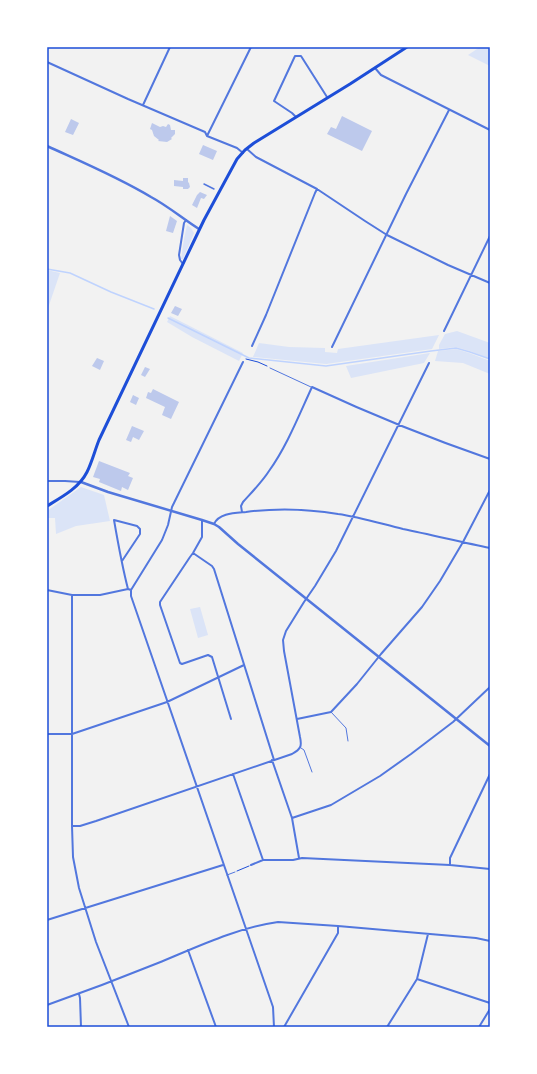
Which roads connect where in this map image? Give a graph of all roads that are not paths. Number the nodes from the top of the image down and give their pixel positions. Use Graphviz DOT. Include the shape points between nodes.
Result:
graph roads {
  1 [pos="170,47"];
  2 [pos="251,47"];
  3 [pos="407,47"];
  4 [pos="47,62"];
  5 [pos="375,68"];
  6 [pos="327,98"];
  7 [pos="143,105"];
  8 [pos="449,110"];
  9 [pos="296,117"];
  10 [pos="490,130"];
  11 [pos="207,136"];
  12 [pos="47,146"];
  13 [pos="246,149"];
  14 [pos="243,153"];
  15 [pos="204,184"];
  16 [pos="214,189"];
  17 [pos="317,189"];
  18 [pos="186,220"];
  19 [pos="199,229"];
  20 [pos="387,235"];
  21 [pos="490,236"];
  22 [pos="183,264"];
  23 [pos="471,275"];
  24 [pos="490,283"];
  25 [pos="444,331"];
  26 [pos="252,346"];
  27 [pos="332,347"];
  28 [pos="243,362"];
  29 [pos="429,363"];
  30 [pos="270,368"];
  31 [pos="312,387"];
  32 [pos="398,425"];
  33 [pos="490,459"];
  34 [pos="47,481"];
  35 [pos="81,482"];
  36 [pos="490,490"];
  37 [pos="47,506"];
  38 [pos="170,511"];
  39 [pos="242,512"];
  40 [pos="353,517"];
  41 [pos="202,520"];
  42 [pos="214,524"];
  43 [pos="463,542"];
  44 [pos="490,548"];
  45 [pos="193,553"];
  46 [pos="122,561"];
  47 [pos="128,589"];
  48 [pos="47,590"];
  49 [pos="131,590"];
  50 [pos="72,595"];
  51 [pos="307,599"];
  52 [pos="378,656"];
  53 [pos="244,665"];
  54 [pos="218,677"];
  55 [pos="490,687"];
  56 [pos="167,702"];
  57 [pos="331,712"];
  58 [pos="231,719"];
  59 [pos="297,719"];
  60 [pos="456,719"];
  61 [pos="47,734"];
  62 [pos="72,734"];
  63 [pos="348,741"];
  64 [pos="490,746"];
  65 [pos="301,747"];
  66 [pos="273,760"];
  67 [pos="312,772"];
  68 [pos="233,774"];
  69 [pos="490,774"];
  70 [pos="196,787"];
  71 [pos="292,818"];
  72 [pos="72,826"];
  73 [pos="299,858"];
  74 [pos="263,860"];
  75 [pos="223,865"];
  76 [pos="251,865"];
  77 [pos="450,865"];
  78 [pos="490,869"];
  79 [pos="235,872"];
  80 [pos="227,875"];
  81 [pos="85,908"];
  82 [pos="47,920"];
  83 [pos="338,926"];
  84 [pos="245,929"];
  85 [pos="428,934"];
  86 [pos="490,941"];
  87 [pos="188,950"];
  88 [pos="417,979"];
  89 [pos="111,982"];
  90 [pos="79,994"];
  91 [pos="490,1003"];
  92 [pos="47,1005"];
  93 [pos="490,1009"];
  94 [pos="81,1027"];
  95 [pos="129,1027"];
  96 [pos="216,1027"];
  97 [pos="274,1027"];
  98 [pos="284,1027"];
  99 [pos="387,1027"];
  100 [pos="479,1027"];
  1 -- 7 [label="street"];
  2 -- 11 [label="street"];
  3 -- 5 [label="main road"];
  4 -- 7 [label="street"];
  5 -- 6 [label="main road"];
  5 -- 8 [label="street" via="380,75"];
  6 -- 9 [label="main road"];
  6 -- 9 [label="street" via="301,56 296,56 274,101"];
  7 -- 11 [label="street" via="205,132"];
  8 -- 10 [label="street"];
  8 -- 20 [label="street"];
  9 -- 13 [label="main road"];
  11 -- 14 [label="street"];
  12 -- 18 [label="street" via="120,179"];
  13 -- 14 [label="main road"];
  13 -- 17 [label="street" via="256,157"];
  14 -- 19 [label="main road" via="237,159"];
  15 -- 16 [label="street"];
  17 -- 20 [label="street"];
  17 -- 26 [label="street"];
  18 -- 19 [label="street"];
  18 -- 22 [label="street" via="179,255"];
  19 -- 22 [label="main road"];
  20 -- 23 [label="street"];
  20 -- 27 [label="street"];
  21 -- 23 [label="street"];
  22 -- 35 [label="main road"];
  23 -- 24 [label="street"];
  23 -- 25 [label="street"];
  28 -- 38 [label="street"];
  29 -- 32 [label="street"];
  30 -- 31 [label="lane"];
  31 -- 32 [label="street"];
  31 -- 39 [label="street" via="277,459 243,502"];
  32 -- 33 [label="street"];
  32 -- 40 [label="street"];
  34 -- 35 [label="street"];
  35 -- 37 [label="main road"];
  35 -- 38 [label="street"];
  36 -- 43 [label="street"];
  38 -- 41 [label="street"];
  38 -- 49 [label="street" via="162,540"];
  39 -- 40 [label="street" via="296,510"];
  39 -- 42 [label="street" via="220,517"];
  40 -- 43 [label="street"];
  40 -- 51 [label="street"];
  41 -- 42 [label="street"];
  41 -- 45 [label="street" via="202,537"];
  42 -- 51 [label="street"];
  43 -- 44 [label="street"];
  43 -- 52 [label="street" via="422,607"];
  45 -- 53 [label="street" via="214,569"];
  45 -- 54 [label="street" via="160,605 180,663 208,655 214,662"];
  46 -- 46 [label="street" via="118,547 114,520 140,529 140,534"];
  46 -- 47 [label="street"];
  47 -- 49 [label="street"];
  47 -- 50 [label="street" via="100,595"];
  48 -- 50 [label="street"];
  49 -- 56 [label="street"];
  50 -- 62 [label="street"];
  51 -- 52 [label="street"];
  51 -- 59 [label="street" via="283,640"];
  52 -- 57 [label="street"];
  52 -- 60 [label="street"];
  53 -- 54 [label="street"];
  53 -- 66 [label="street"];
  54 -- 56 [label="street"];
  54 -- 58 [label="street"];
  55 -- 60 [label="street"];
  56 -- 62 [label="street"];
  56 -- 70 [label="street"];
  57 -- 59 [label="street"];
  57 -- 63 [label="lane" via="346,728"];
  59 -- 65 [label="street"];
  60 -- 64 [label="street"];
  60 -- 71 [label="street" via="380,776 331,805"];
  61 -- 62 [label="street"];
  62 -- 72 [label="street"];
  65 -- 66 [label="street" via="292,754"];
  65 -- 67 [label="lane"];
  66 -- 68 [label="street"];
  66 -- 71 [label="street"];
  68 -- 70 [label="street"];
  68 -- 74 [label="street"];
  69 -- 77 [label="street" via="450,858"];
  70 -- 72 [label="street" via="90,823"];
  70 -- 75 [label="street"];
  71 -- 73 [label="street"];
  72 -- 81 [label="street" via="74,865"];
  73 -- 74 [label="street"];
  73 -- 77 [label="street"];
  74 -- 76 [label="street"];
  75 -- 80 [label="street"];
  75 -- 81 [label="street"];
  77 -- 78 [label="street"];
  79 -- 80 [label="lane"];
  80 -- 84 [label="street"];
  81 -- 82 [label="street"];
  81 -- 89 [label="street"];
  83 -- 84 [label="street" via="278,922"];
  83 -- 85 [label="street"];
  83 -- 98 [label="street" via="338,933"];
  84 -- 87 [label="street"];
  84 -- 97 [label="street" via="273,1007"];
  85 -- 86 [label="street"];
  85 -- 88 [label="street"];
  87 -- 89 [label="street"];
  87 -- 96 [label="street"];
  88 -- 91 [label="street"];
  88 -- 99 [label="street"];
  89 -- 90 [label="street"];
  89 -- 95 [label="street"];
  90 -- 92 [label="street"];
  90 -- 94 [label="street"];
  93 -- 100 [label="street"];
}
